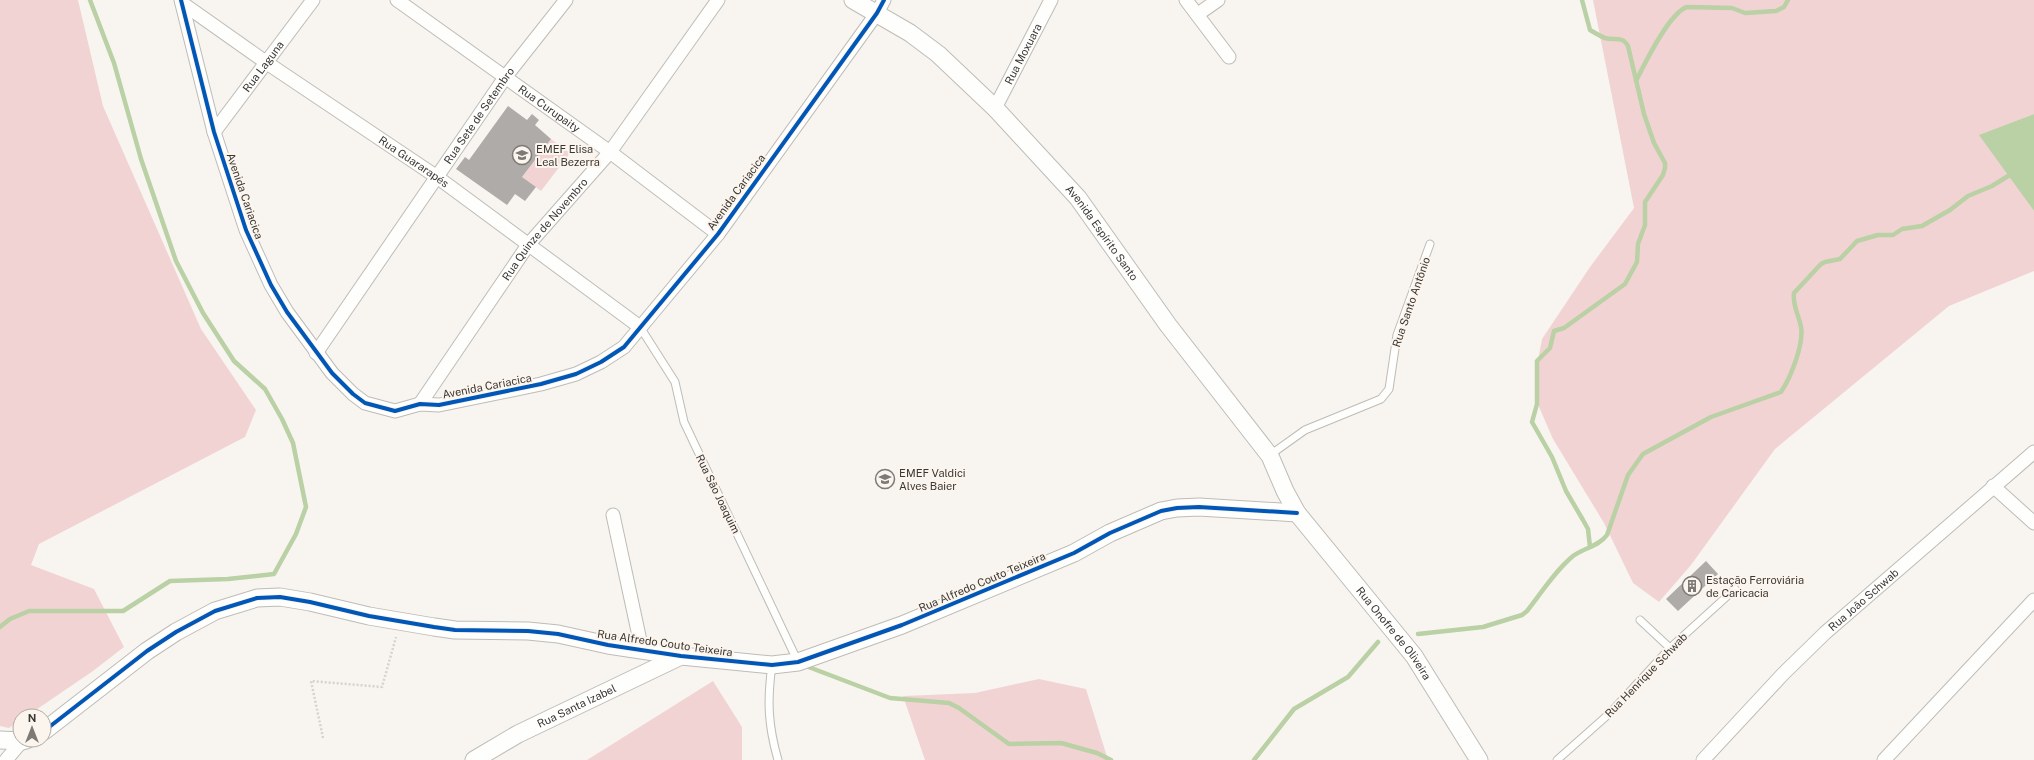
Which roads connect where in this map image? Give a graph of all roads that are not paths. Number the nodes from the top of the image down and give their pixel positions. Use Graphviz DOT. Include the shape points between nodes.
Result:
graph roads {
  1 [pos="313,0"];
  2 [pos="397,0"];
  3 [pos="566,0"];
  4 [pos="718,0"];
  5 [pos="853,0"];
  6 [pos="1051,0"];
  7 [pos="1186,0"];
  8 [pos="1218,0"];
  9 [pos="182,2"];
  10 [pos="881,6"];
  11 [pos="1198,14"];
  12 [pos="1229,56"];
  13 [pos="267,63"];
  14 [pos="506,76"];
  15 [pos="995,108"];
  16 [pos="214,132"];
  17 [pos="610,152"];
  18 [pos="437,177"];
  19 [pos="718,234"];
  20 [pos="1430,244"];
  21 [pos="528,245"];
  22 [pos="640,327"];
  23 [pos="316,354"];
  24 [pos="420,404"];
  25 [pos="2034,452"];
  26 [pos="1270,456"];
  27 [pos="1993,486"];
  28 [pos="1297,513"];
  29 [pos="613,515"];
  30 [pos="2034,523"];
  31 [pos="1734,589"];
  32 [pos="2034,600"];
  33 [pos="1640,620"];
  34 [pos="1670,648"];
  35 [pos="642,650"];
  36 [pos="682,656"];
  37 [pos="798,662"];
  38 [pos="772,665"];
  39 [pos="52,725"];
  40 [pos="0,740"];
  41 [pos="12,740"];
  42 [pos="17,748"];
  43 [pos="6,760"];
  44 [pos="474,760"];
  45 [pos="778,760"];
  46 [pos="1479,760"];
  47 [pos="1557,760"];
  48 [pos="1703,760"];
  49 [pos="1884,760"];
  1 -- 13 [label="street, Rua Laguna"];
  2 -- 14 [label="street, Rua Curupaity"];
  3 -- 14 [label="street, Rua Sete de Setembro"];
  4 -- 17 [label="street, Rua Quinze de Novembro"];
  5 -- 10 [label="street, Avenida Espírito Santo"];
  6 -- 15 [label="street, Rua Moxuara"];
  7 -- 11 [label="street"];
  8 -- 11 [label="street"];
  9 -- 13 [label="street, Rua Guararapés"];
  9 -- 16 [label="street, Avenida Cariacica"];
  10 -- 15 [label="street, Avenida Espírito Santo" via="938,54"];
  10 -- 19 [label="street, Avenida Cariacica"];
  11 -- 12 [label="street"];
  13 -- 16 [label="street, Rua Laguna"];
  13 -- 18 [label="street, Rua Guararapés"];
  14 -- 17 [label="street, Rua Curupaity"];
  14 -- 18 [label="street, Rua Sete de Setembro"];
  15 -- 26 [label="street, Avenida Espírito Santo" via="1078,198 1168,325"];
  16 -- 23 [label="street, Avenida Cariacica" via="258,260 287,312"];
  17 -- 19 [label="street, Rua Curupaity"];
  17 -- 21 [label="street, Rua Quinze de Novembro"];
  18 -- 21 [label="street, Rua Guararapés"];
  18 -- 23 [label="street, Rua Sete de Setembro"];
  19 -- 22 [label="street, Avenida Cariacica"];
  20 -- 26 [label="lane, Rua Santo Antônio" via="1397,335 1391,382 1386,394 1381,399 1305,430"];
  21 -- 22 [label="street, Rua Guararapés"];
  21 -- 24 [label="street, Rua Quinze de Novembro"];
  22 -- 24 [label="street, Avenida Cariacica" via="624,347 602,362 576,374 512,391 439,405"];
  22 -- 37 [label="lane, Rua São Joaquim" via="675,382 684,422"];
  23 -- 24 [label="street, Avenida Cariacica" via="347,389 365,403 395,411"];
  25 -- 27 [label="street, Rua João Schwab"];
  26 -- 28 [label="street, Avenida Espírito Santo"];
  27 -- 30 [label="street"];
  27 -- 48 [label="street, Rua João Schwab" via="1803,653"];
  28 -- 37 [label="street, Rua Alfredo Couto Teixeira" via="1199,507 1161,511 1110,533 1074,553 902,625"];
  28 -- 46 [label="street, Rua Onofre de Oliveira" via="1414,656"];
  29 -- 35 [label="street"];
  31 -- 34 [label="lane, Rua Henrique Schwab"];
  32 -- 49 [label="street"];
  33 -- 34 [label="lane"];
  34 -- 47 [label="lane, Rua Henrique Schwab" via="1610,714"];
  35 -- 36 [label="street, Rua Alfredo Couto Teixeira"];
  35 -- 39 [label="street, Rua Alfredo Couto Teixeira" via="558,634 455,630 400,622 280,597 257,598 197,620 147,651"];
  36 -- 38 [label="street, Rua Alfredo Couto Teixeira"];
  36 -- 44 [label="street, Rua Santa Izabel" via="518,734"];
  37 -- 38 [label="street, Rua Alfredo Couto Teixeira"];
  38 -- 45 [label="lane" via="768,715"];
  40 -- 41 [label="street"];
  42 -- 43 [label="street"];
}
